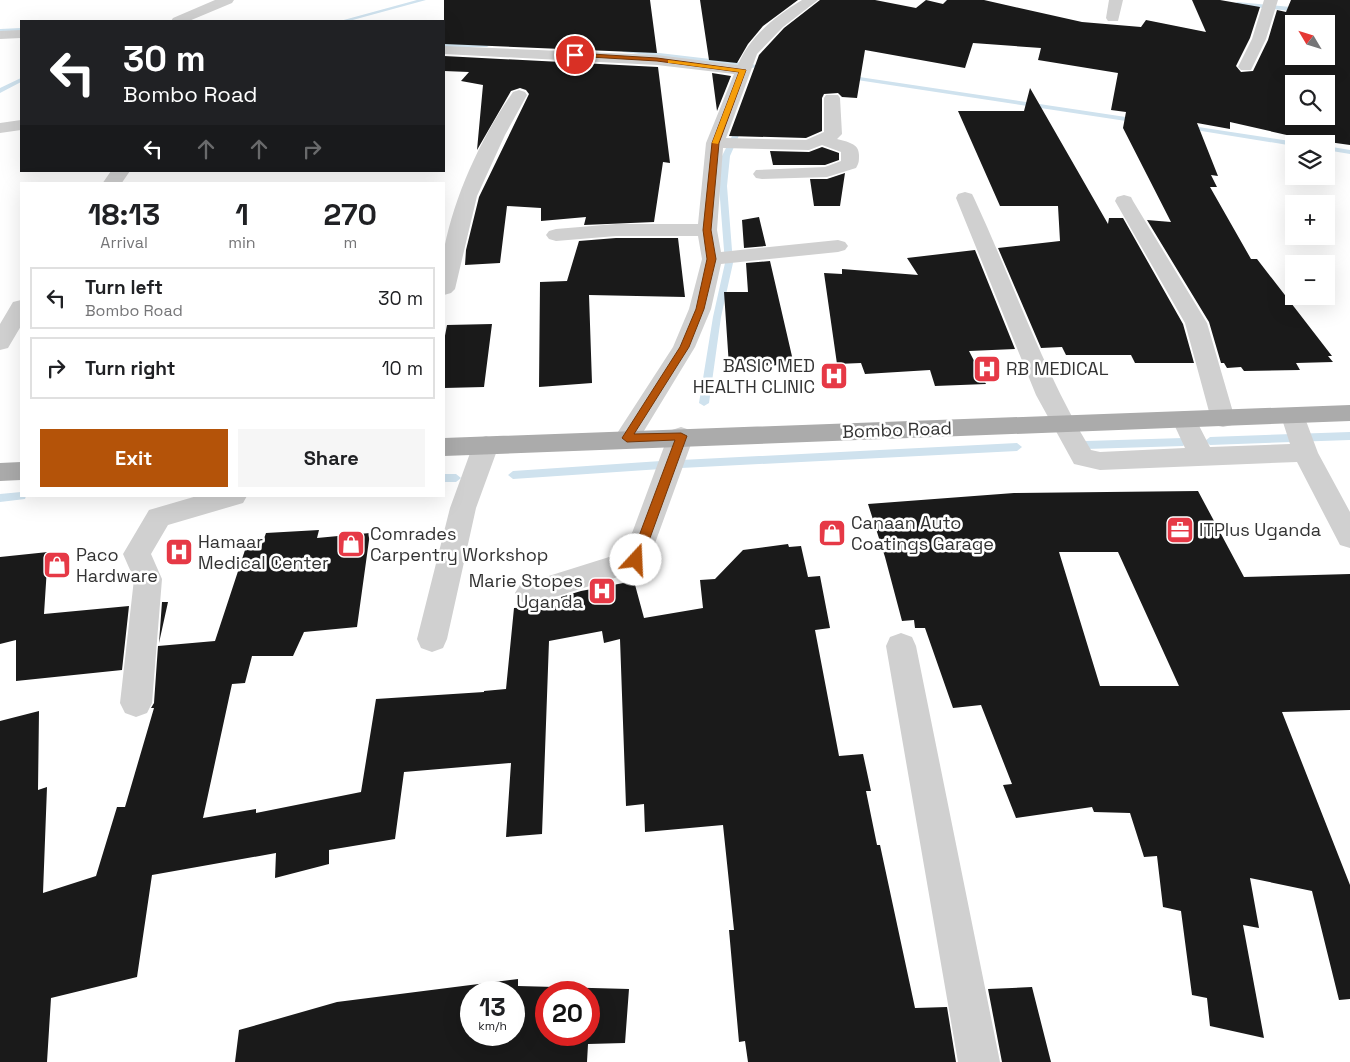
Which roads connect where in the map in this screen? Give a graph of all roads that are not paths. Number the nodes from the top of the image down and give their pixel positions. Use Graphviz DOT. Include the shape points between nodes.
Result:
graph roads {
  1 [pos="227,0"];
  2 [pos="811,0"];
  3 [pos="1116,0"];
  4 [pos="1271,0"];
  5 [pos="1113,18"];
  6 [pos="180,20"];
  7 [pos="20,34"];
  8 [pos="0,35"];
  9 [pos="445,50"];
  10 [pos="745,65"];
  11 [pos="1246,67"];
  12 [pos="519,95"];
  13 [pos="832,98"];
  14 [pos="20,125"];
  15 [pos="0,128"];
  16 [pos="821,139"];
  17 [pos="715,143"];
  18 [pos="120,172"];
  19 [pos="762,174"];
  20 [pos="113,182"];
  21 [pos="965,198"];
  22 [pos="1124,201"];
  23 [pos="707,230"];
  24 [pos="556,235"];
  25 [pos="838,246"];
  26 [pos="712,259"];
  27 [pos="445,285"];
  28 [pos="20,308"];
  29 [pos="0,343"];
  30 [pos="1350,414"];
  31 [pos="1293,416"];
  32 [pos="1223,418"];
  33 [pos="1184,420"];
  34 [pos="1061,424"];
  35 [pos="681,436"];
  36 [pos="627,438"];
  37 [pos="486,445"];
  38 [pos="445,447"];
  39 [pos="1305,453"];
  40 [pos="1202,456"];
  41 [pos="20,471"];
  42 [pos="0,472"];
  43 [pos="230,497"];
  44 [pos="1350,537"];
  45 [pos="530,593"];
  46 [pos="432,639"];
  47 [pos="901,646"];
  48 [pos="136,703"];
  49 [pos="979,1062"];
  1 -- 6 [label="street"];
  2 -- 10 [label="street" via="770,30 750,53"];
  3 -- 5 [label="street"];
  4 -- 11 [label="street"];
  7 -- 8 [label="street"];
  9 -- 10 [label="street"];
  10 -- 17 [label="street"];
  12 -- 27 [label="street" via="496,135 468,196"];
  13 -- 16 [label="street" via="833,134"];
  14 -- 15 [label="street"];
  16 -- 17 [label="street" via="809,144"];
  16 -- 19 [label="street" via="850,149 850,164 827,172"];
  17 -- 23 [label="street"];
  18 -- 20 [label="street"];
  21 -- 34 [label="street"];
  22 -- 32 [label="street" via="1196,323"];
  23 -- 24 [label="street" via="616,230"];
  23 -- 26 [label="street"];
  25 -- 26 [label="street"];
  26 -- 36 [label="street" via="700,309 684,347"];
  28 -- 29 [label="street"];
  30 -- 31 [label="main road, Bombo Road"];
  31 -- 32 [label="main road, Bombo Road"];
  31 -- 39 [label="street"];
  32 -- 33 [label="main road, Bombo Road"];
  33 -- 34 [label="main road, Bombo Road"];
  33 -- 40 [label="street"];
  34 -- 35 [label="main road, Bombo Road"];
  34 -- 40 [label="street" via="1083,458 1100,461"];
  35 -- 36 [label="main road, Bombo Road"];
  35 -- 45 [label="street" via="636,560"];
  36 -- 37 [label="main road, Bombo Road"];
  37 -- 38 [label="main road, Bombo Road"];
  37 -- 46 [label="street" via="463,508"];
  39 -- 40 [label="street"];
  39 -- 44 [label="street"];
  41 -- 42 [label="main road"];
  43 -- 48 [label="street" via="158,517 137,554 148,579"];
  47 -- 49 [label="street"];
}
